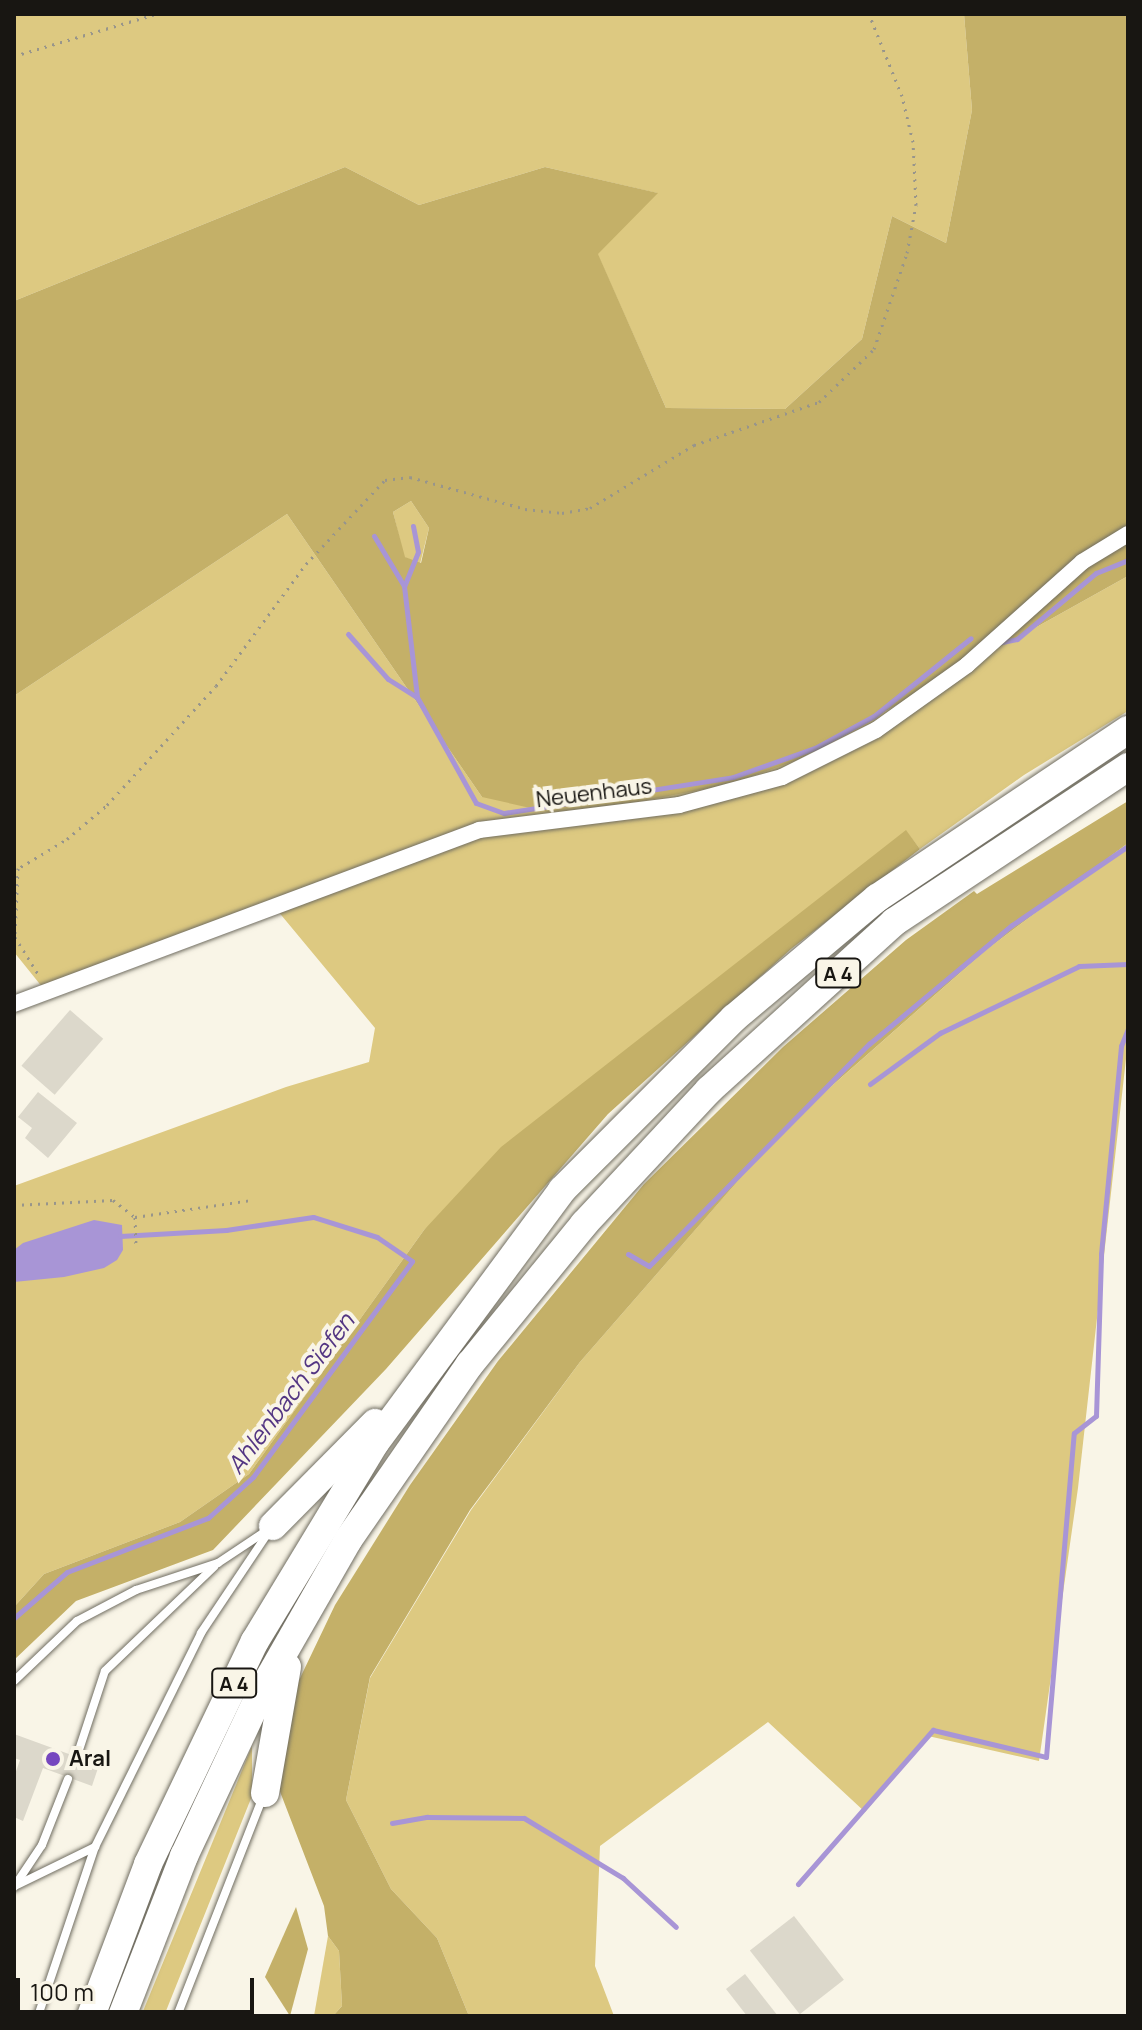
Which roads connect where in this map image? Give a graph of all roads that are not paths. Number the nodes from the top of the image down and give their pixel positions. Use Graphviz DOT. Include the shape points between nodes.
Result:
graph roads {
  1 [pos="1128,534"];
  2 [pos="1128,730"];
  3 [pos="1128,767"];
  4 [pos="14,1004"];
  5 [pos="424,1375"];
  6 [pos="273,1526"];
  7 [pos="218,1563"];
  8 [pos="297,1627"];
  9 [pos="14,1681"];
  10 [pos="77,1756"];
  11 [pos="68,1779"];
  12 [pos="265,1793"];
  13 [pos="95,1847"];
  14 [pos="14,1887"];
  15 [pos="38,2016"];
  16 [pos="91,2016"];
  17 [pos="122,2016"];
  18 [pos="177,2016"];
  1 -- 4 [label="street, Neuenhaus" via="1082,562 967,665 876,730 782,777 679,805 479,830"];
  2 -- 5 [label="highway, A 4" via="877,898 734,1018 562,1190"];
  3 -- 8 [label="highway, A 4" via="894,922 709,1090 584,1224 444,1397"];
  5 -- 6 [label="highway"];
  5 -- 16 [label="highway, A 4" via="317,1535 248,1655 148,1864"];
  6 -- 7 [label="lane"];
  6 -- 13 [label="lane" via="201,1633"];
  7 -- 9 [label="lane" via="104,1605 52,1642"];
  7 -- 10 [label="lane" via="105,1671"];
  8 -- 12 [label="highway" via="273,1725"];
  8 -- 17 [label="highway, A 4" via="217,1780 153,1928"];
  11 -- 14 [label="lane" via="42,1845"];
  12 -- 18 [label="lane"];
  13 -- 14 [label="lane"];
  13 -- 15 [label="lane"];
}
